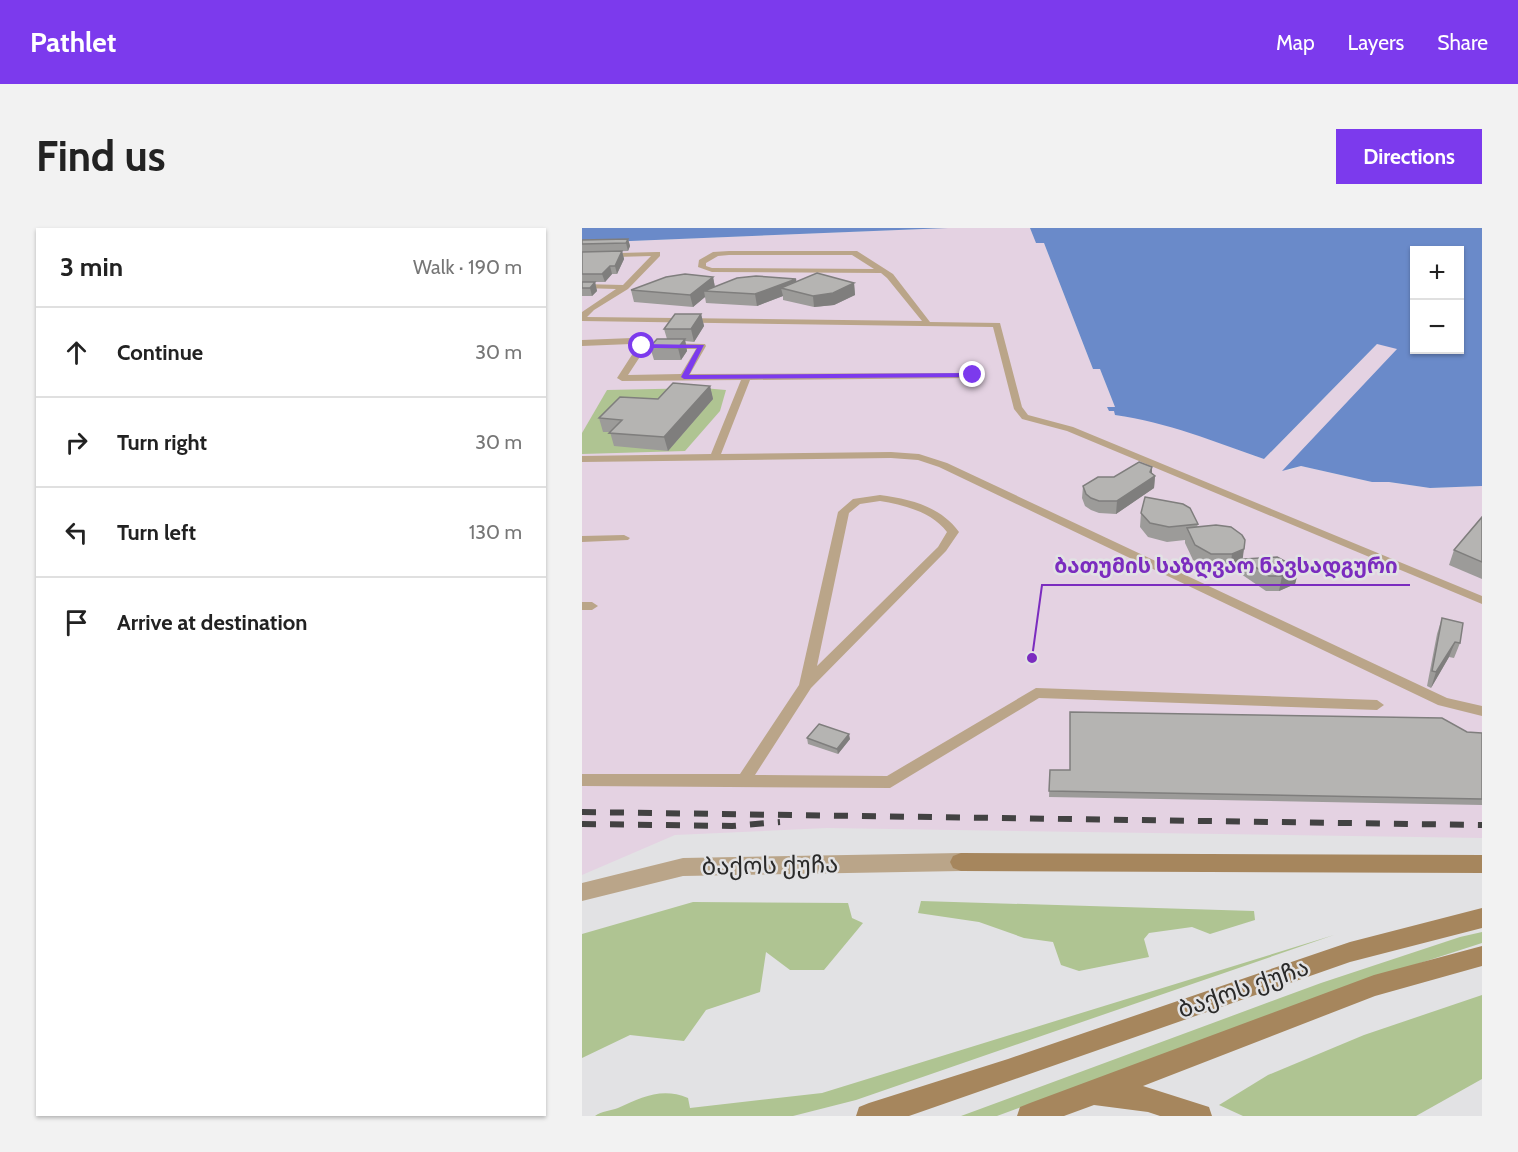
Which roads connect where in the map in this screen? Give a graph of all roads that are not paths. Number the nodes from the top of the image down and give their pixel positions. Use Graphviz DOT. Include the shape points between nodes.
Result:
graph roads {
  1 [pos="582,256"];
  2 [pos="884,272"];
  3 [pos="582,286"];
  4 [pos="624,286"];
  5 [pos="582,318"];
  6 [pos="928,324"];
  7 [pos="582,343"];
  8 [pos="642,346"];
  9 [pos="973,375"];
  10 [pos="684,377"];
  11 [pos="747,377"];
  12 [pos="715,456"];
  13 [pos="582,459"];
  14 [pos="624,538"];
  15 [pos="582,539"];
  16 [pos="1482,600"];
  17 [pos="806,685"];
  18 [pos="1377,705"];
  19 [pos="1482,711"];
  20 [pos="582,780"];
  21 [pos="744,780"];
  22 [pos="961,862"];
  23 [pos="1482,864"];
  24 [pos="582,892"];
  25 [pos="1482,918"];
  26 [pos="1482,956"];
  27 [pos="1095,1093"];
  28 [pos="869,1116"];
  29 [pos="1030,1116"];
  30 [pos="1199,1116"];
  1 -- 4 [label="lane" via="657,254"];
  2 -- 2 [label="lane" via="712,270 702,267 702,262 729,253 854,253"];
  2 -- 6 [label="lane"];
  3 -- 4 [label="lane"];
  4 -- 5 [label="lane"];
  5 -- 6 [label="lane"];
  6 -- 16 [label="lane" via="997,325 1017,407 1025,417 1070,429"];
  7 -- 8 [label="lane" via="632,341"];
  8 -- 10 [label="lane" via="702,346"];
  8 -- 10 [label="lane" via="622,378"];
  9 -- 11 [label="lane"];
  10 -- 11 [label="lane"];
  11 -- 12 [label="lane"];
  12 -- 13 [label="lane"];
  12 -- 19 [label="lane" via="919,457 1443,702"];
  14 -- 15 [label="lane"];
  17 -- 17 [label="lane" via="844,512 857,501 880,498 907,502 944,520 953,532 942,549"];
  17 -- 21 [label="lane"];
  18 -- 21 [label="lane" via="1036,693 890,782"];
  20 -- 21 [label="lane"];
  22 -- 23 [label="main road"];
  22 -- 24 [label="street, ბაქოს ქუჩა" via="683,867"];
  25 -- 28 [label="main road, ბაქოს ქუჩა" via="1350,952"];
  26 -- 27 [label="main road, ბაქოს ქუჩა" via="1374,986"];
  27 -- 29 [label="main road, ბაქოს ქუჩა"];
  27 -- 30 [label="main road" via="1148,1099"];
}
